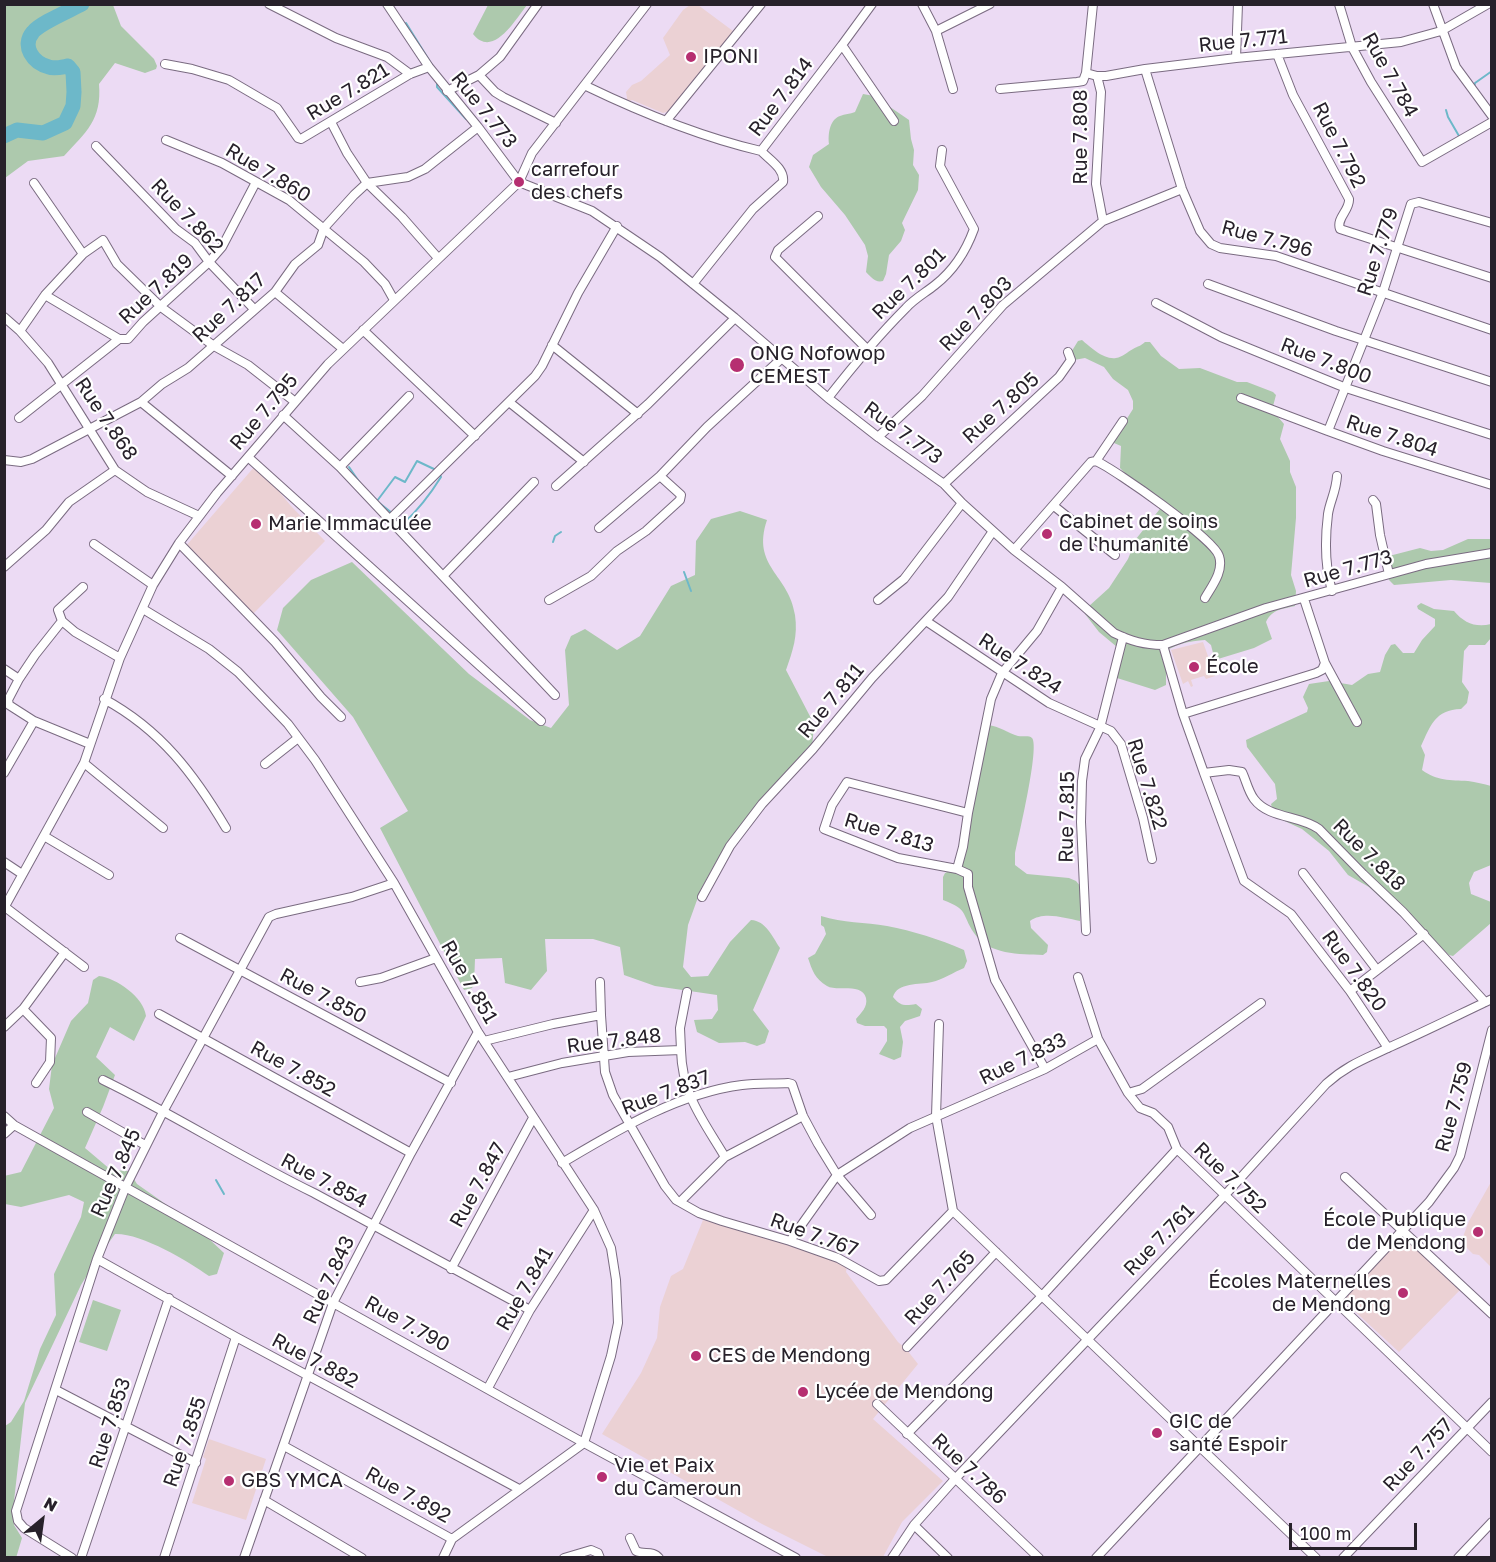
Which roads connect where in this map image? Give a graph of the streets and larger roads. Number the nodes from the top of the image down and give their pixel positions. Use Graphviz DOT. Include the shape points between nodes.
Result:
graph roads {
  1 [pos="269,4"];
  2 [pos="387,4"];
  3 [pos="537,4"];
  4 [pos="647,4"];
  5 [pos="761,4"];
  6 [pos="872,4"];
  7 [pos="922,4"];
  8 [pos="990,4"];
  9 [pos="1093,4"];
  10 [pos="1238,4"];
  11 [pos="1340,4"];
  12 [pos="1432,4"];
  13 [pos="1488,4"];
  14 [pos="936,31"];
  15 [pos="1441,31"];
  16 [pos="842,45"];
  17 [pos="1352,47"];
  18 [pos="1277,54"];
  19 [pos="1236,58"];
  20 [pos="165,64"];
  21 [pos="429,67"];
  22 [pos="1145,69"];
  23 [pos="410,74"];
  24 [pos="1086,74"];
  25 [pos="479,75"];
  26 [pos="1097,76"];
  27 [pos="586,86"];
  28 [pos="1000,88"];
  29 [pos="953,89"];
  30 [pos="447,91"];
  31 [pos="1491,116"];
  32 [pos="666,121"];
  33 [pos="894,121"];
  34 [pos="331,122"];
  35 [pos="1491,122"];
  36 [pos="556,123"];
  37 [pos="478,127"];
  38 [pos="166,140"];
  39 [pos="96,146"];
  40 [pos="942,150"];
  41 [pos="761,151"];
  42 [pos="256,182"];
  43 [pos="519,182"];
  44 [pos="34,183"];
  45 [pos="367,183"];
  46 [pos="1182,189"];
  47 [pos="818,216"];
  48 [pos="1103,220"];
  49 [pos="1491,223"];
  50 [pos="617,226"];
  51 [pos="324,228"];
  52 [pos="1397,247"];
  53 [pos="83,254"];
  54 [pos="438,258"];
  55 [pos="209,262"];
  56 [pos="1491,278"];
  57 [pos="693,284"];
  58 [pos="1208,284"];
  59 [pos="275,292"];
  60 [pos="1383,292"];
  61 [pos="45,295"];
  62 [pos="394,300"];
  63 [pos="1156,303"];
  64 [pos="161,307"];
  65 [pos="254,309"];
  66 [pos="735,318"];
  67 [pos="7,323"];
  68 [pos="363,330"];
  69 [pos="1491,330"];
  70 [pos="20,331"];
  71 [pos="119,339"];
  72 [pos="1365,340"];
  73 [pos="552,345"];
  74 [pos="213,346"];
  75 [pos="343,349"];
  76 [pos="867,349"];
  77 [pos="1068,352"];
  78 [pos="781,359"];
  79 [pos="1491,382"];
  80 [pos="62,384"];
  81 [pos="1346,388"];
  82 [pos="409,396"];
  83 [pos="828,398"];
  84 [pos="1241,398"];
  85 [pos="294,401"];
  86 [pos="141,402"];
  87 [pos="509,402"];
  88 [pos="638,414"];
  89 [pos="283,416"];
  90 [pos="19,418"];
  91 [pos="1122,421"];
  92 [pos="90,428"];
  93 [pos="1328,431"];
  94 [pos="1491,435"];
  95 [pos="475,436"];
  96 [pos="878,437"];
  97 [pos="248,457"];
  98 [pos="4,460"];
  99 [pos="1096,461"];
  100 [pos="584,462"];
  101 [pos="340,467"];
  102 [pos="115,471"];
  103 [pos="232,476"];
  104 [pos="660,476"];
  105 [pos="1336,476"];
  106 [pos="534,482"];
  107 [pos="944,484"];
  108 [pos="1491,485"];
  109 [pos="556,486"];
  110 [pos="1374,500"];
  111 [pos="962,503"];
  112 [pos="1054,506"];
  113 [pos="198,516"];
  114 [pos="389,520"];
  115 [pos="599,528"];
  116 [pos="993,531"];
  117 [pos="94,543"];
  118 [pos="179,543"];
  119 [pos="1014,550"];
  120 [pos="1491,554"];
  121 [pos="1115,555"];
  122 [pos="4,567"];
  123 [pos="1389,574"];
  124 [pos="443,576"];
  125 [pos="153,585"];
  126 [pos="83,587"];
  127 [pos="1062,587"];
  128 [pos="1332,591"];
  129 [pos="1204,598"];
  130 [pos="1304,599"];
  131 [pos="549,600"];
  132 [pos="878,600"];
  133 [pos="143,609"];
  134 [pos="62,621"];
  135 [pos="926,621"];
  136 [pos="1123,637"];
  137 [pos="1163,645"];
  138 [pos="120,658"];
  139 [pos="1324,663"];
  140 [pos="4,669"];
  141 [pos="1002,673"];
  142 [pos="19,679"];
  143 [pos="555,695"];
  144 [pos="104,699"];
  145 [pos="1183,714"];
  146 [pos="341,717"];
  147 [pos="34,720"];
  148 [pos="541,721"];
  149 [pos="1358,722"];
  150 [pos="1100,728"];
  151 [pos="298,738"];
  152 [pos="90,744"];
  153 [pos="84,763"];
  154 [pos="265,764"];
  155 [pos="4,773"];
  156 [pos="1204,774"];
  157 [pos="968,813"];
  158 [pos="163,828"];
  159 [pos="226,828"];
  160 [pos="44,836"];
  161 [pos="1152,859"];
  162 [pos="4,862"];
  163 [pos="957,869"];
  164 [pos="1303,873"];
  165 [pos="22,874"];
  166 [pos="109,875"];
  167 [pos="394,883"];
  168 [pos="702,897"];
  169 [pos="5,908"];
  170 [pos="1086,931"];
  171 [pos="1424,934"];
  172 [pos="180,938"];
  173 [pos="64,952"];
  174 [pos="436,958"];
  175 [pos="84,967"];
  176 [pos="240,970"];
  177 [pos="1377,970"];
  178 [pos="1078,977"];
  179 [pos="360,982"];
  180 [pos="600,982"];
  181 [pos="687,992"];
  182 [pos="1350,992"];
  183 [pos="1490,1001"];
  184 [pos="1261,1003"];
  185 [pos="23,1009"];
  186 [pos="159,1014"];
  187 [pos="601,1015"];
  188 [pos="939,1024"];
  189 [pos="4,1027"];
  190 [pos="1491,1030"];
  191 [pos="478,1032"];
  192 [pos="203,1038"];
  193 [pos="1098,1039"];
  194 [pos="484,1041"];
  195 [pos="1388,1048"];
  196 [pos="681,1050"];
  197 [pos="603,1057"];
  198 [pos="1045,1069"];
  199 [pos="507,1077"];
  200 [pos="103,1080"];
  201 [pos="36,1083"];
  202 [pos="451,1083"];
  203 [pos="1128,1093"];
  204 [pos="690,1098"];
  205 [pos="164,1110"];
  206 [pos="87,1112"];
  207 [pos="4,1116"];
  208 [pos="803,1116"];
  209 [pos="936,1116"];
  210 [pos="533,1118"];
  211 [pos="628,1124"];
  212 [pos="14,1125"];
  213 [pos="4,1134"];
  214 [pos="145,1145"];
  215 [pos="1177,1149"];
  216 [pos="411,1153"];
  217 [pos="725,1157"];
  218 [pos="562,1163"];
  219 [pos="837,1175"];
  220 [pos="1345,1177"];
  221 [pos="126,1186"];
  222 [pos="1225,1195"];
  223 [pos="680,1202"];
  224 [pos="594,1210"];
  225 [pos="953,1211"];
  226 [pos="871,1215"];
  227 [pos="374,1226"];
  228 [pos="1401,1232"];
  229 [pos="790,1241"];
  230 [pos="996,1252"];
  231 [pos="97,1259"];
  232 [pos="451,1269"];
  233 [pos="1042,1296"];
  234 [pos="170,1299"];
  235 [pos="1335,1302"];
  236 [pos="333,1303"];
  237 [pos="530,1310"];
  238 [pos="1491,1314"];
  239 [pos="236,1337"];
  240 [pos="1087,1339"];
  241 [pos="907,1347"];
  242 [pos="307,1374"];
  243 [pos="488,1388"];
  244 [pos="56,1390"];
  245 [pos="1491,1402"];
  246 [pos="877,1404"];
  247 [pos="126,1427"];
  248 [pos="1467,1428"];
  249 [pos="907,1434"];
  250 [pos="584,1443"];
  251 [pos="284,1446"];
  252 [pos="1200,1447"];
  253 [pos="1491,1452"];
  254 [pos="195,1463"];
  255 [pos="956,1479"];
  256 [pos="519,1489"];
  257 [pos="264,1500"];
  258 [pos="1491,1522"];
  259 [pos="914,1525"];
  260 [pos="630,1538"];
  261 [pos="452,1539"];
  262 [pos="72,1557"];
  263 [pos="81,1557"];
  264 [pos="164,1557"];
  265 [pos="244,1557"];
  266 [pos="362,1557"];
  267 [pos="443,1557"];
  268 [pos="564,1557"];
  269 [pos="600,1557"];
  270 [pos="659,1557"];
  271 [pos="796,1557"];
  272 [pos="892,1557"];
  273 [pos="948,1557"];
  274 [pos="1039,1557"];
  275 [pos="1096,1557"];
  276 [pos="1316,1557"];
  277 [pos="1343,1557"];
  278 [pos="1458,1557"];
  1 -- 23 [label="street" via="382,55"];
  2 -- 21 [label="street, Rue 7.773"];
  3 -- 25 [label="street" via="500,57"];
  4 -- 27 [label="street, Rue 7.795"];
  5 -- 32 [label="street"];
  6 -- 16 [label="street, Rue 7.814"];
  7 -- 14 [label="street"];
  8 -- 14 [label="street"];
  9 -- 24 [label="street"];
  10 -- 19 [label="street"];
  11 -- 17 [label="street, Rue 7.784"];
  12 -- 15 [label="street"];
  13 -- 15 [label="street, Rue 7.771"];
  14 -- 29 [label="street"];
  15 -- 17 [label="street, Rue 7.771" via="1401,42"];
  15 -- 31 [label="street" via="1456,67"];
  16 -- 33 [label="street"];
  16 -- 41 [label="street, Rue 7.814"];
  17 -- 18 [label="street, Rue 7.771"];
  17 -- 35 [label="street, Rue 7.784" via="1422,162"];
  18 -- 19 [label="street, Rue 7.771"];
  18 -- 52 [label="street, Rue 7.792" via="1293,95 1349,199 1339,221 1341,229"];
  19 -- 22 [label="street, Rue 7.771"];
  20 -- 34 [label="street, Rue 7.821" via="229,80 272,104 298,138"];
  21 -- 23 [label="street, Rue 7.821"];
  21 -- 30 [label="street, Rue 7.773"];
  22 -- 26 [label="street, Rue 7.771"];
  22 -- 46 [label="street, Rue 7.796"];
  23 -- 34 [label="street, Rue 7.821"];
  24 -- 26 [label="street, Rue 7.771"];
  24 -- 28 [label="street" via="1083,81 1077,82"];
  25 -- 30 [label="street"];
  25 -- 36 [label="street" via="503,97"];
  26 -- 48 [label="street, Rue 7.808" via="1101,92 1096,184"];
  27 -- 32 [label="street, Rue 7.814"];
  27 -- 36 [label="street, Rue 7.795"];
  30 -- 37 [label="street, Rue 7.773"];
  32 -- 41 [label="street, Rue 7.814"];
  34 -- 45 [label="street"];
  36 -- 43 [label="street, Rue 7.795" via="532,153"];
  37 -- 43 [label="street, Rue 7.773"];
  37 -- 45 [label="street" via="417,174"];
  38 -- 42 [label="street, Rue 7.860" via="201,153"];
  39 -- 55 [label="street, Rue 7.862" via="176,229 195,243"];
  40 -- 76 [label="street, Rue 7.801" via="940,166 974,230 958,261"];
  41 -- 57 [label="street" via="782,171 783,182 753,209"];
  42 -- 51 [label="street, Rue 7.860" via="289,200"];
  42 -- 55 [label="street, Rue 7.819" via="230,234"];
  43 -- 50 [label="street, Rue 7.773" via="582,206"];
  43 -- 54 [label="street, Rue 7.795"];
  44 -- 53 [label="street"];
  45 -- 51 [label="street, Rue 7.817"];
  45 -- 54 [label="street"];
  46 -- 48 [label="street"];
  46 -- 60 [label="street, Rue 7.796" via="1200,231 1211,244 1276,256"];
  47 -- 76 [label="street" via="774,257"];
  48 -- 96 [label="street, Rue 7.803" via="1003,305 922,396"];
  49 -- 52 [label="street, Rue 7.779" via="1414,202"];
  50 -- 57 [label="street, Rue 7.773"];
  50 -- 73 [label="street"];
  51 -- 59 [label="street, Rue 7.817" via="318,245 295,264"];
  51 -- 62 [label="street, Rue 7.860" via="364,262"];
  52 -- 56 [label="street"];
  52 -- 60 [label="street, Rue 7.779"];
  53 -- 61 [label="street"];
  53 -- 64 [label="street" via="103,240 117,264"];
  54 -- 62 [label="street, Rue 7.795"];
  55 -- 64 [label="street, Rue 7.819"];
  55 -- 65 [label="street, Rue 7.862"];
  57 -- 66 [label="street, Rue 7.773"];
  58 -- 72 [label="street"];
  59 -- 65 [label="street, Rue 7.817"];
  59 -- 75 [label="street"];
  60 -- 69 [label="street, Rue 7.796"];
  60 -- 72 [label="street, Rue 7.779"];
  61 -- 70 [label="street"];
  61 -- 71 [label="street, Rue 7.819"];
  62 -- 68 [label="street, Rue 7.795"];
  63 -- 81 [label="street, Rue 7.800" via="1221,337"];
  64 -- 71 [label="street, Rue 7.819" via="128,339"];
  64 -- 74 [label="street"];
  65 -- 74 [label="street, Rue 7.817"];
  66 -- 78 [label="street, Rue 7.773"];
  66 -- 88 [label="street"];
  67 -- 70 [label="street, Rue 7.868"];
  68 -- 75 [label="street, Rue 7.795"];
  68 -- 95 [label="street"];
  70 -- 80 [label="street, Rue 7.868"];
  71 -- 80 [label="street"];
  72 -- 79 [label="street"];
  72 -- 81 [label="street, Rue 7.779"];
  73 -- 87 [label="street" via="535,376"];
  73 -- 88 [label="street"];
  74 -- 85 [label="street" via="248,365"];
  74 -- 86 [label="street, Rue 7.817"];
  75 -- 85 [label="street, Rue 7.795"];
  76 -- 83 [label="street, Rue 7.801"];
  77 -- 107 [label="street, Rue 7.805" via="1071,360 1059,377"];
  78 -- 83 [label="street, Rue 7.773"];
  78 -- 104 [label="street"];
  80 -- 90 [label="street"];
  80 -- 92 [label="street, Rue 7.868"];
  81 -- 93 [label="street, Rue 7.804"];
  81 -- 94 [label="street, Rue 7.800"];
  82 -- 101 [label="street"];
  83 -- 96 [label="street, Rue 7.773"];
  84 -- 93 [label="street"];
  85 -- 89 [label="street, Rue 7.795"];
  86 -- 92 [label="street, Rue 7.817"];
  86 -- 103 [label="street"];
  87 -- 95 [label="street"];
  87 -- 100 [label="street"];
  88 -- 100 [label="street"];
  89 -- 97 [label="street, Rue 7.795"];
  89 -- 101 [label="street"];
  91 -- 99 [label="street"];
  92 -- 98 [label="street, Rue 7.817" via="32,459"];
  92 -- 102 [label="street, Rue 7.868"];
  93 -- 108 [label="street, Rue 7.804"];
  95 -- 114 [label="street"];
  96 -- 107 [label="street, Rue 7.773"];
  97 -- 103 [label="street, Rue 7.795"];
  97 -- 148 [label="street"];
  99 -- 112 [label="street" via="1090,462"];
  99 -- 129 [label="street" via="1214,547 1220,556 1220,568"];
  100 -- 109 [label="street"];
  101 -- 114 [label="street"];
  102 -- 113 [label="street, Rue 7.868" via="147,492"];
  102 -- 122 [label="street" via="69,502 46,530"];
  103 -- 113 [label="street, Rue 7.795"];
  104 -- 115 [label="street"];
  104 -- 131 [label="street" via="681,495 680,500 591,576"];
  105 -- 128 [label="street" via="1328,512 1328,577"];
  106 -- 124 [label="street"];
  107 -- 111 [label="street, Rue 7.773"];
  110 -- 123 [label="street"];
  111 -- 116 [label="street, Rue 7.773"];
  111 -- 132 [label="street" via="904,579"];
  112 -- 119 [label="street"];
  112 -- 121 [label="street"];
  113 -- 118 [label="street, Rue 7.795"];
  114 -- 124 [label="street"];
  116 -- 119 [label="street, Rue 7.773"];
  116 -- 135 [label="street, Rue 7.811" via="948,597"];
  117 -- 125 [label="street"];
  118 -- 125 [label="street, Rue 7.795"];
  118 -- 146 [label="street" via="276,642"];
  119 -- 127 [label="street, Rue 7.773"];
  120 -- 123 [label="street, Rue 7.773"];
  123 -- 128 [label="street, Rue 7.773"];
  124 -- 143 [label="street"];
  125 -- 133 [label="street, Rue 7.795"];
  126 -- 134 [label="street" via="58,610"];
  127 -- 136 [label="street, Rue 7.773"];
  127 -- 141 [label="street, Rue 7.813" via="1037,631"];
  128 -- 130 [label="street, Rue 7.773"];
  130 -- 137 [label="street, Rue 7.773" via="1266,608"];
  130 -- 139 [label="street"];
  133 -- 138 [label="street, Rue 7.795"];
  133 -- 151 [label="street, Rue 7.851" via="225,662"];
  134 -- 138 [label="street"];
  134 -- 142 [label="street"];
  135 -- 141 [label="street, Rue 7.824"];
  135 -- 168 [label="street, Rue 7.811" via="762,804 730,846"];
  136 -- 137 [label="street, Rue 7.773" via="1145,645"];
  136 -- 150 [label="street, Rue 7.815"];
  137 -- 145 [label="street"];
  138 -- 144 [label="street, Rue 7.795"];
  139 -- 145 [label="street" via="1316,673"];
  139 -- 149 [label="street"];
  140 -- 142 [label="street"];
  141 -- 150 [label="street, Rue 7.824" via="1049,703"];
  141 -- 157 [label="street, Rue 7.813" via="991,699"];
  142 -- 147 [label="street" via="9,705"];
  144 -- 152 [label="street, Rue 7.795"];
  144 -- 159 [label="street" via="169,747 204,790"];
  145 -- 156 [label="street"];
  147 -- 152 [label="street"];
  147 -- 155 [label="street"];
  150 -- 161 [label="street, Rue 7.822" via="1112,731 1121,744"];
  150 -- 170 [label="street, Rue 7.815" via="1085,759 1082,781"];
  151 -- 154 [label="street"];
  151 -- 167 [label="street, Rue 7.851"];
  152 -- 153 [label="street, Rue 7.795"];
  153 -- 158 [label="street"];
  153 -- 160 [label="street, Rue 7.795"];
  156 -- 171 [label="street, Rue 7.818" via="1242,772 1258,803 1271,812 1319,829"];
  156 -- 182 [label="street, Rue 7.820" via="1244,881 1292,914"];
  157 -- 163 [label="street, Rue 7.813"];
  157 -- 163 [label="street, Rue 7.813" via="847,782 832,805 824,829 898,858"];
  160 -- 165 [label="street, Rue 7.795"];
  160 -- 166 [label="street"];
  162 -- 165 [label="street"];
  163 -- 198 [label="street" via="968,874 968,887 995,980"];
  164 -- 177 [label="street"];
  165 -- 169 [label="street, Rue 7.795"];
  167 -- 174 [label="street, Rue 7.851"];
  167 -- 176 [label="street, Rue 7.845" via="269,917"];
  169 -- 173 [label="street"];
  171 -- 177 [label="street"];
  171 -- 183 [label="street, Rue 7.818"];
  172 -- 176 [label="street, Rue 7.850"];
  173 -- 175 [label="street"];
  173 -- 185 [label="street"];
  174 -- 179 [label="street"];
  174 -- 191 [label="street, Rue 7.851"];
  176 -- 192 [label="street, Rue 7.845"];
  176 -- 202 [label="street, Rue 7.850"];
  177 -- 182 [label="street"];
  178 -- 193 [label="street"];
  180 -- 187 [label="street, Rue 7.767"];
  181 -- 196 [label="street"];
  182 -- 195 [label="street, Rue 7.820"];
  183 -- 195 [label="street, Rue 7.761"];
  184 -- 203 [label="street" via="1149,1084"];
  185 -- 189 [label="street"];
  185 -- 201 [label="street" via="51,1038 50,1062"];
  186 -- 192 [label="street, Rue 7.852"];
  187 -- 194 [label="street"];
  187 -- 197 [label="street, Rue 7.767"];
  188 -- 209 [label="street"];
  190 -- 228 [label="street, Rue 7.759" via="1458,1162"];
  191 -- 194 [label="street, Rue 7.851"];
  191 -- 202 [label="street, Rue 7.843"];
  192 -- 205 [label="street, Rue 7.845"];
  192 -- 216 [label="street, Rue 7.852"];
  193 -- 198 [label="street, Rue 7.833"];
  193 -- 203 [label="street"];
  194 -- 199 [label="street, Rue 7.851"];
  195 -- 222 [label="street, Rue 7.761" via="1360,1059 1333,1077"];
  196 -- 197 [label="street, Rue 7.848"];
  196 -- 204 [label="street, Rue 7.848"];
  197 -- 199 [label="street, Rue 7.848"];
  197 -- 211 [label="street, Rue 7.767" via="613,1095"];
  198 -- 209 [label="street, Rue 7.833"];
  199 -- 210 [label="street, Rue 7.851"];
  200 -- 205 [label="street, Rue 7.854"];
  202 -- 216 [label="street, Rue 7.843"];
  203 -- 215 [label="street" via="1140,1108 1153,1113 1168,1127"];
  204 -- 208 [label="street, Rue 7.837" via="742,1085 792,1084"];
  204 -- 211 [label="street, Rue 7.837"];
  204 -- 217 [label="street, Rue 7.848"];
  205 -- 214 [label="street, Rue 7.845"];
  205 -- 227 [label="street, Rue 7.854"];
  206 -- 214 [label="street"];
  207 -- 212 [label="street, Rue 7.790"];
  208 -- 217 [label="street"];
  208 -- 219 [label="street"];
  209 -- 219 [label="street, Rue 7.833" via="910,1128"];
  209 -- 225 [label="street"];
  210 -- 218 [label="street, Rue 7.851"];
  210 -- 232 [label="street, Rue 7.847"];
  211 -- 218 [label="street, Rue 7.837"];
  211 -- 223 [label="street, Rue 7.767" via="665,1186"];
  212 -- 213 [label="street"];
  212 -- 221 [label="street, Rue 7.790"];
  214 -- 221 [label="street, Rue 7.845"];
  215 -- 222 [label="street, Rue 7.752"];
  215 -- 233 [label="street, Rue 7.752"];
  216 -- 227 [label="street, Rue 7.843"];
  217 -- 223 [label="street"];
  218 -- 224 [label="street, Rue 7.851"];
  219 -- 226 [label="street"];
  219 -- 229 [label="street, Rue 7.833"];
  220 -- 228 [label="street"];
  221 -- 231 [label="street, Rue 7.845"];
  221 -- 236 [label="street, Rue 7.790"];
  222 -- 235 [label="street, Rue 7.752"];
  222 -- 240 [label="street, Rue 7.761"];
  223 -- 229 [label="street, Rue 7.767" via="699,1213"];
  224 -- 237 [label="street, Rue 7.841"];
  224 -- 250 [label="street, Rue 7.851" via="611,1248 618,1323"];
  225 -- 229 [label="street, Rue 7.767" via="886,1280 879,1281 838,1258"];
  225 -- 230 [label="street"];
  227 -- 232 [label="street, Rue 7.854"];
  227 -- 236 [label="street, Rue 7.843"];
  228 -- 235 [label="street, Rue 7.759"];
  228 -- 238 [label="street"];
  230 -- 233 [label="street"];
  230 -- 241 [label="street, Rue 7.765"];
  231 -- 234 [label="street, Rue 7.882"];
  231 -- 244 [label="street, Rue 7.845"];
  232 -- 237 [label="street, Rue 7.854"];
  233 -- 240 [label="street"];
  233 -- 249 [label="street, Rue 7.752"];
  234 -- 239 [label="street, Rue 7.882"];
  234 -- 247 [label="street, Rue 7.853"];
  235 -- 248 [label="street, Rue 7.752"];
  235 -- 252 [label="street, Rue 7.759"];
  236 -- 242 [label="street, Rue 7.843"];
  236 -- 243 [label="street, Rue 7.790"];
  237 -- 243 [label="street, Rue 7.841"];
  239 -- 242 [label="street, Rue 7.882"];
  239 -- 254 [label="street, Rue 7.855"];
  240 -- 252 [label="street"];
  240 -- 255 [label="street, Rue 7.761"];
  242 -- 251 [label="street, Rue 7.843"];
  242 -- 256 [label="street, Rue 7.882"];
  243 -- 250 [label="street, Rue 7.790"];
  244 -- 247 [label="street"];
  244 -- 262 [label="street, Rue 7.845" via="16,1511 24,1528"];
  245 -- 248 [label="street, Rue 7.757"];
  246 -- 249 [label="street, Rue 7.786"];
  247 -- 254 [label="street"];
  247 -- 263 [label="street, Rue 7.853"];
  248 -- 253 [label="street, Rue 7.752"];
  248 -- 277 [label="street, Rue 7.757"];
  249 -- 255 [label="street, Rue 7.786"];
  250 -- 256 [label="street"];
  250 -- 271 [label="street, Rue 7.790"];
  251 -- 257 [label="street, Rue 7.843"];
  251 -- 261 [label="street, Rue 7.892"];
  252 -- 275 [label="street, Rue 7.759"];
  252 -- 276 [label="street"];
  254 -- 264 [label="street, Rue 7.855"];
  255 -- 259 [label="street, Rue 7.761"];
  255 -- 274 [label="street, Rue 7.786"];
  256 -- 261 [label="street"];
  257 -- 265 [label="street, Rue 7.843"];
  257 -- 266 [label="street"];
  258 -- 278 [label="street"];
  259 -- 272 [label="street, Rue 7.761"];
  259 -- 273 [label="street"];
  260 -- 270 [label="street" via="636,1551"];
  261 -- 267 [label="street"];
  268 -- 269 [label="street" via="591,1550"];
}
